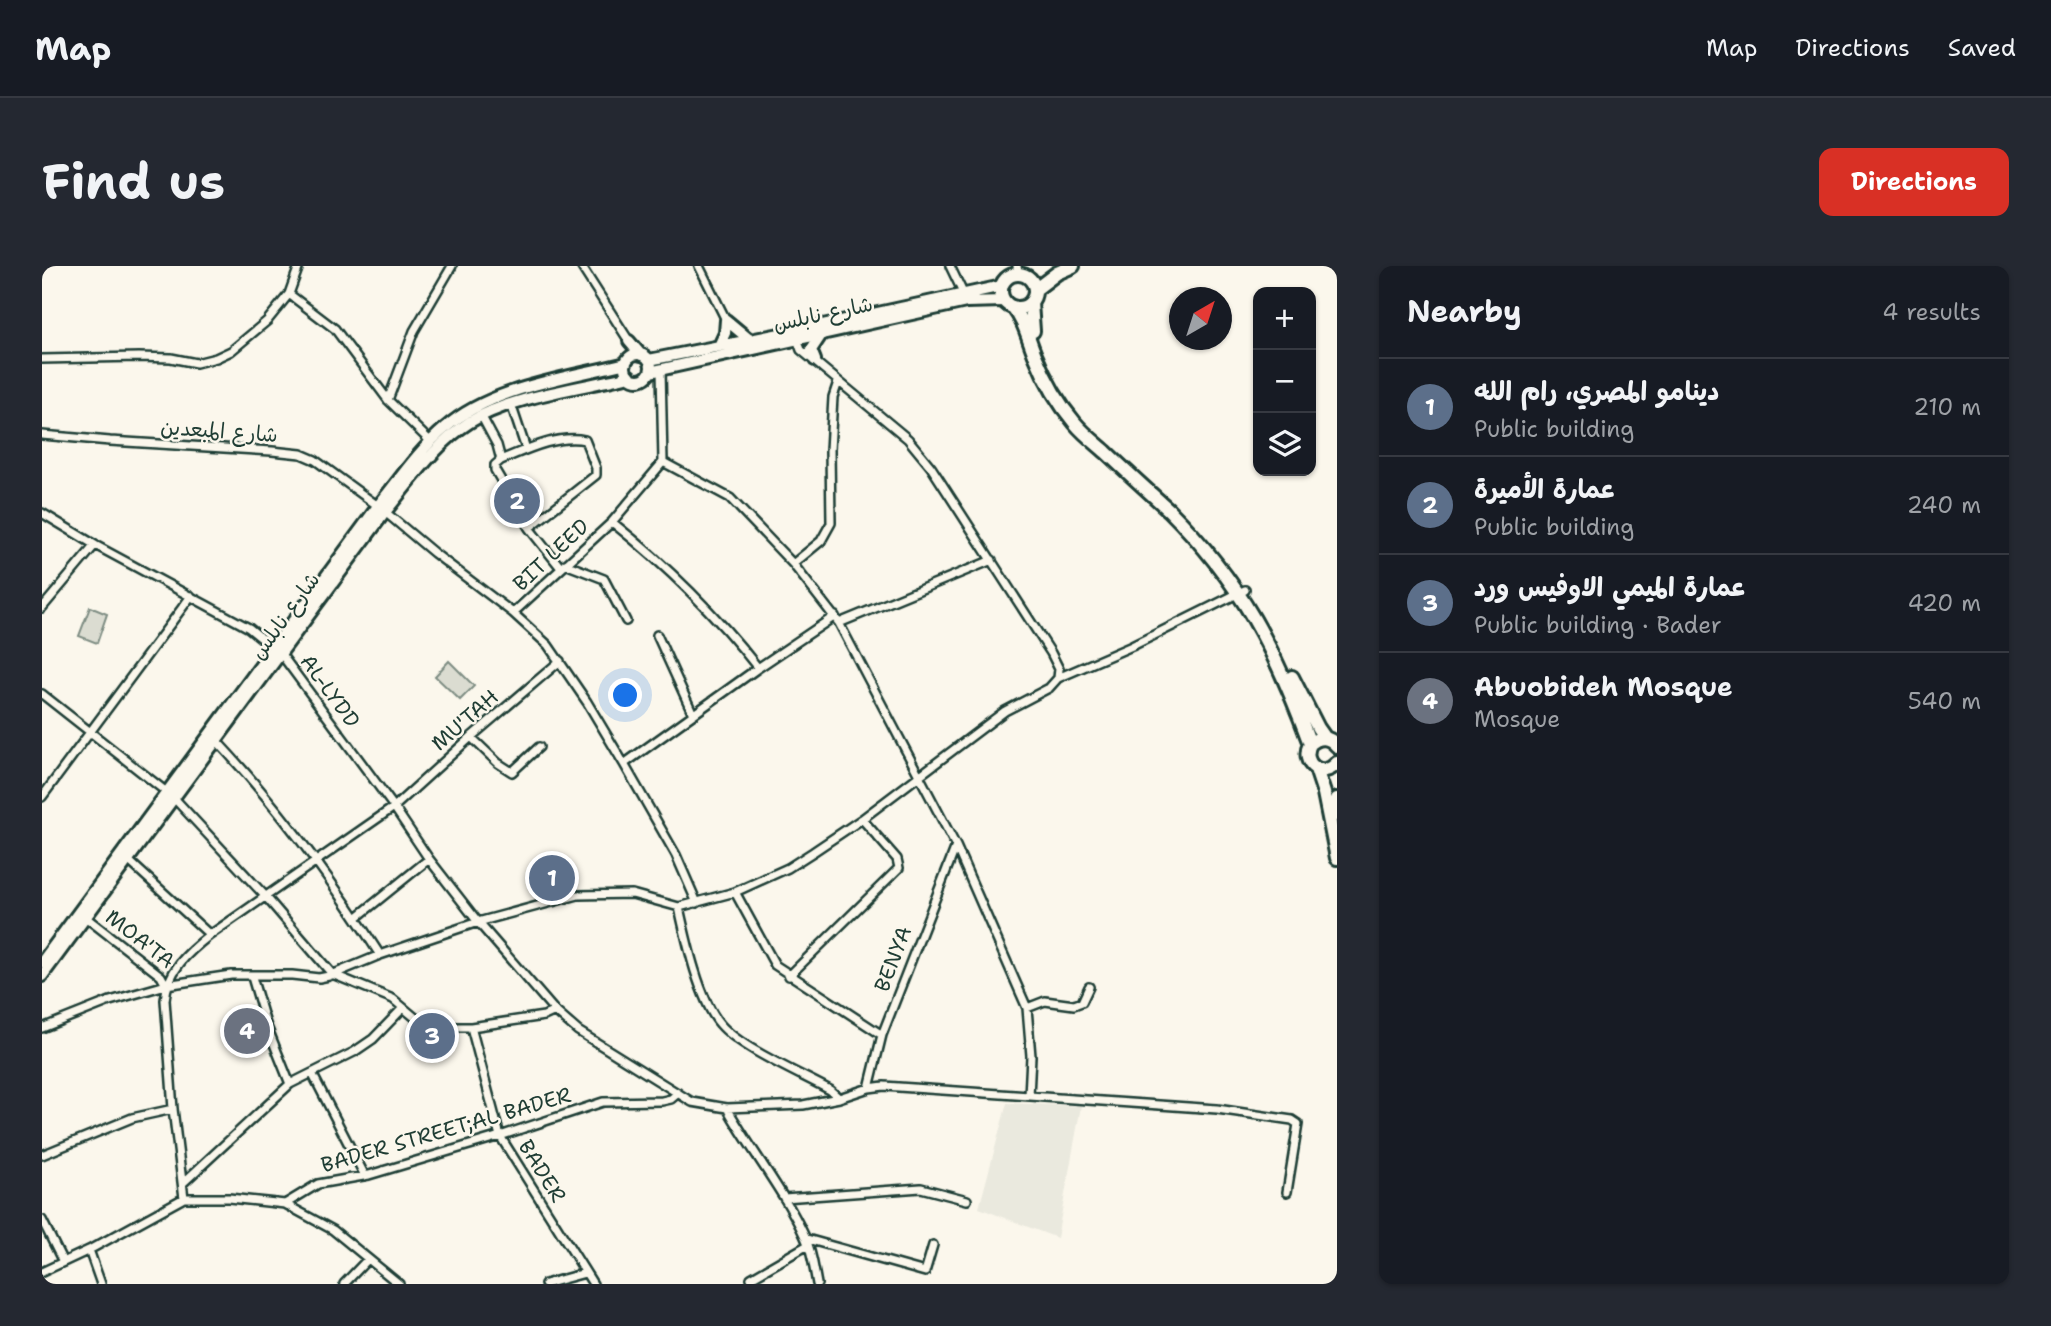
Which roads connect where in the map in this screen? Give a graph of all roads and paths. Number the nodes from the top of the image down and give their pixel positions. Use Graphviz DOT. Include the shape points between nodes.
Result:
graph roads {
  1 [pos="299,266"];
  2 [pos="452,266"];
  3 [pos="581,266"];
  4 [pos="699,266"];
  5 [pos="950,266"];
  6 [pos="1073,266"];
  7 [pos="1020,271"];
  8 [pos="1057,274"];
  9 [pos="1002,286"];
  10 [pos="1036,289"];
  11 [pos="963,293"];
  12 [pos="289,294"];
  13 [pos="1031,303"];
  14 [pos="1009,304"];
  15 [pos="726,320"];
  16 [pos="796,335"];
  17 [pos="821,335"];
  18 [pos="751,340"];
  19 [pos="629,341"];
  20 [pos="719,346"];
  21 [pos="645,357"];
  22 [pos="42,359"];
  23 [pos="815,360"];
  24 [pos="628,361"];
  25 [pos="656,370"];
  26 [pos="630,376"];
  27 [pos="838,382"];
  28 [pos="388,400"];
  29 [pos="511,404"];
  30 [pos="482,417"];
  31 [pos="42,435"];
  32 [pos="430,441"];
  33 [pos="526,449"];
  34 [pos="501,460"];
  35 [pos="663,462"];
  36 [pos="382,509"];
  37 [pos="42,513"];
  38 [pos="612,522"];
  39 [pos="529,528"];
  40 [pos="95,545"];
  41 [pos="992,560"];
  42 [pos="793,564"];
  43 [pos="563,566"];
  44 [pos="1242,592"];
  45 [pos="191,596"];
  46 [pos="42,608"];
  47 [pos="513,613"];
  48 [pos="837,620"];
  49 [pos="626,621"];
  50 [pos="657,635"];
  51 [pos="277,651"];
  52 [pos="560,662"];
  53 [pos="758,668"];
  54 [pos="1058,678"];
  55 [pos="42,694"];
  56 [pos="693,715"];
  57 [pos="91,732"];
  58 [pos="471,737"];
  59 [pos="213,738"];
  60 [pos="1332,740"];
  61 [pos="1310,744"];
  62 [pos="539,747"];
  63 [pos="624,764"];
  64 [pos="1335,765"];
  65 [pos="1316,769"];
  66 [pos="919,776"];
  67 [pos="170,795"];
  68 [pos="42,797"];
  69 [pos="1337,799"];
  70 [pos="394,807"];
  71 [pos="1335,815"];
  72 [pos="862,818"];
  73 [pos="1337,835"];
  74 [pos="956,846"];
  75 [pos="1337,858"];
  76 [pos="429,859"];
  77 [pos="128,860"];
  78 [pos="317,862"];
  79 [pos="734,892"];
  80 [pos="266,897"];
  81 [pos="697,903"];
  82 [pos="679,907"];
  83 [pos="82,915"];
  84 [pos="356,918"];
  85 [pos="478,922"];
  86 [pos="210,935"];
  87 [pos="380,955"];
  88 [pos="42,962"];
  89 [pos="332,974"];
  90 [pos="42,976"];
  91 [pos="789,976"];
  92 [pos="252,977"];
  93 [pos="166,985"];
  94 [pos="1089,987"];
  95 [pos="403,1008"];
  96 [pos="1027,1008"];
  97 [pos="555,1011"];
  98 [pos="43,1027"];
  99 [pos="471,1027"];
  100 [pos="883,1035"];
  101 [pos="312,1073"];
  102 [pos="290,1083"];
  103 [pos="869,1088"];
  104 [pos="678,1093"];
  105 [pos="1029,1096"];
  106 [pos="838,1098"];
  107 [pos="727,1108"];
  108 [pos="173,1109"];
  109 [pos="500,1136"];
  110 [pos="42,1155"];
  111 [pos="365,1176"];
  112 [pos="183,1183"];
  113 [pos="1287,1192"];
  114 [pos="184,1198"];
  115 [pos="784,1198"];
  116 [pos="967,1200"];
  117 [pos="285,1204"];
  118 [pos="42,1220"];
  119 [pos="807,1242"];
  120 [pos="933,1245"];
  121 [pos="89,1250"];
  122 [pos="368,1259"];
  123 [pos="63,1262"];
  124 [pos="42,1272"];
  125 [pos="585,1273"];
  126 [pos="751,1278"];
  127 [pos="101,1284"];
  128 [pos="344,1284"];
  129 [pos="399,1284"];
  130 [pos="545,1284"];
  131 [pos="593,1284"];
  132 [pos="817,1284"];
  1 -- 12 [label="street"];
  2 -- 28 [label="street" via="414,331"];
  3 -- 19 [label="street"];
  4 -- 15 [label="street"];
  5 -- 11 [label="street"];
  6 -- 8 [label="main road"];
  7 -- 8 [label="main road"];
  7 -- 9 [label="main road"];
  7 -- 10 [label="main road"];
  8 -- 10 [label="main road"];
  9 -- 11 [label="main road, شارع نابلس"];
  9 -- 14 [label="main road"];
  10 -- 13 [label="main road"];
  11 -- 16 [label="main road, شارع نابلس"];
  12 -- 22 [label="street" via="267,321 216,358 196,363 139,357"];
  12 -- 28 [label="street" via="335,329"];
  13 -- 14 [label="main road" via="1023,308"];
  13 -- 44 [label="main road" via="1038,351 1065,403 1171,504 1218,555"];
  14 -- 17 [label="main road, شارع نابلس" via="966,302"];
  14 -- 44 [label="main road" via="1023,321 1053,393 1076,425 1169,510"];
  15 -- 18 [label="main road"];
  15 -- 20 [label="main road"];
  16 -- 17 [label="main road, شارع نابلس"];
  16 -- 18 [label="main road, شارع نابلس"];
  16 -- 23 [label="street" via="801,350"];
  16 -- 25 [label="main road, شارع نابلس"];
  17 -- 23 [label="main road" via="811,350"];
  18 -- 20 [label="main road, شارع نابلس"];
  19 -- 21 [label="main road"];
  19 -- 24 [label="main road"];
  20 -- 21 [label="main road, شارع نابلس"];
  21 -- 24 [label="main road, شارع نابلس"];
  21 -- 25 [label="main road"];
  23 -- 27 [label="street"];
  24 -- 26 [label="main road"];
  24 -- 32 [label="main road, شارع نابلس" via="493,399 464,413"];
  25 -- 26 [label="main road, شارع نابلس" via="641,380"];
  25 -- 35 [label="street"];
  26 -- 29 [label="main road, شارع نابلس"];
  27 -- 41 [label="street" via="914,446"];
  27 -- 42 [label="street" via="830,450 831,523 821,541"];
  28 -- 32 [label="street"];
  29 -- 30 [label="main road, شارع نابلس"];
  29 -- 33 [label="street"];
  30 -- 34 [label="street"];
  30 -- 36 [label="main road, شارع نابلس" via="439,447"];
  31 -- 36 [label="street, شارع المبعدين" via="301,454"];
  32 -- 36 [label="main road, شارع نابلس"];
  33 -- 34 [label="street"];
  33 -- 39 [label="street" via="585,440 597,468 596,475"];
  34 -- 39 [label="street" via="495,470"];
  35 -- 38 [label="street, BIT LEED"];
  35 -- 42 [label="street" via="730,498"];
  36 -- 47 [label="street, شارع المبعدين"];
  36 -- 51 [label="main road, شارع نابلس"];
  37 -- 40 [label="street, AL-LYDD"];
  38 -- 43 [label="street, BIT LEED"];
  38 -- 53 [label="street" via="684,583"];
  39 -- 43 [label="street"];
  40 -- 45 [label="street, AL-LYDD"];
  40 -- 46 [label="street"];
  41 -- 48 [label="street"];
  41 -- 54 [label="street" via="1051,653"];
  42 -- 48 [label="street"];
  43 -- 47 [label="street, BIT LEED"];
  43 -- 49 [label="street" via="604,579"];
  44 -- 54 [label="street"];
  44 -- 60 [label="main road" via="1279,649 1318,728"];
  44 -- 61 [label="main road" via="1286,681"];
  45 -- 51 [label="street, AL-LYDD" via="248,628"];
  45 -- 57 [label="street"];
  47 -- 52 [label="street, شارع المبعدين"];
  48 -- 53 [label="street"];
  48 -- 66 [label="street"];
  50 -- 56 [label="street"];
  51 -- 59 [label="main road, شارع نابلس"];
  51 -- 70 [label="street, AL-LYDD"];
  52 -- 58 [label="street, MU'TAH"];
  52 -- 63 [label="street, شارع المبعدين"];
  53 -- 56 [label="street"];
  54 -- 66 [label="street" via="1049,688 1005,711"];
  55 -- 57 [label="street"];
  56 -- 63 [label="street"];
  57 -- 67 [label="street"];
  57 -- 68 [label="street"];
  58 -- 62 [label="street" via="512,772"];
  58 -- 70 [label="street, MU'TAH"];
  59 -- 67 [label="main road, شارع نابلس"];
  59 -- 78 [label="street"];
  60 -- 61 [label="main road" via="1317,739"];
  61 -- 65 [label="main road" via="1307,760"];
  63 -- 81 [label="street, شارع المبعدين" via="676,855"];
  64 -- 65 [label="main road" via="1324,771"];
  64 -- 71 [label="main road" via="1331,776"];
  65 -- 75 [label="main road"];
  66 -- 72 [label="street"];
  66 -- 74 [label="street"];
  67 -- 77 [label="main road, شارع نابلس"];
  67 -- 80 [label="street"];
  67 -- 83 [label="main road, شارع نابلس"];
  69 -- 71 [label="main road"];
  70 -- 76 [label="street, AL-LYDD"];
  70 -- 78 [label="street, MU'TAH"];
  71 -- 73 [label="main road"];
  72 -- 79 [label="street" via="788,868"];
  72 -- 91 [label="street" via="899,867"];
  74 -- 96 [label="street"];
  74 -- 100 [label="street, BENYA"];
  76 -- 84 [label="street"];
  76 -- 85 [label="street, AL-LYDD"];
  77 -- 83 [label="main road, شارع نابلس"];
  77 -- 86 [label="street"];
  78 -- 80 [label="street, MOA'TA"];
  78 -- 84 [label="street"];
  79 -- 81 [label="street"];
  79 -- 91 [label="street" via="775,965"];
  80 -- 86 [label="street, MOA'TA"];
  80 -- 89 [label="street"];
  81 -- 82 [label="street"];
  82 -- 85 [label="street" via="632,894 602,893 553,900"];
  82 -- 106 [label="street" via="707,1004 719,1023 733,1036"];
  83 -- 88 [label="main road, شارع نابلس"];
  83 -- 90 [label="main road, شارع نابلس"];
  83 -- 93 [label="street, MOA'TA" via="161,976"];
  84 -- 87 [label="street"];
  85 -- 87 [label="street"];
  85 -- 97 [label="street, AL-LYDD"];
  86 -- 93 [label="street, MOA'TA" via="190,950"];
  87 -- 89 [label="street"];
  89 -- 92 [label="street" via="319,978"];
  89 -- 95 [label="street" via="393,999"];
  91 -- 100 [label="street"];
  92 -- 93 [label="street" via="232,975"];
  92 -- 102 [label="street"];
  93 -- 98 [label="street"];
  93 -- 108 [label="street"];
  94 -- 96 [label="street" via="1082,1002 1074,1005 1045,1001"];
  95 -- 99 [label="street" via="418,1020"];
  95 -- 101 [label="street" via="373,1039"];
  96 -- 105 [label="street"];
  97 -- 99 [label="street"];
  97 -- 104 [label="street, AL-LYDD" via="578,1031"];
  99 -- 109 [label="street, BADER"];
  100 -- 103 [label="street, BENYA"];
  101 -- 102 [label="street"];
  101 -- 111 [label="street"];
  102 -- 112 [label="street"];
  103 -- 105 [label="street, AL-LYDD"];
  103 -- 106 [label="street, AL-LYDD"];
  104 -- 107 [label="street, AL-LYDD" via="692,1101"];
  104 -- 109 [label="street, BADER STREET;AL BADER" via="662,1101 603,1102"];
  105 -- 113 [label="street, AL-LYDD" via="1217,1109 1292,1120 1298,1124"];
  106 -- 107 [label="street, AL-LYDD" via="803,1105"];
  107 -- 115 [label="street"];
  108 -- 110 [label="street" via="132,1118"];
  108 -- 112 [label="street"];
  109 -- 111 [label="street, BADER STREET;AL BADER"];
  109 -- 125 [label="street, BADER"];
  111 -- 117 [label="street, BADER STREET;AL BADER" via="318,1184"];
  112 -- 114 [label="street"];
  114 -- 117 [label="street"];
  114 -- 121 [label="street"];
  115 -- 116 [label="street" via="921,1188"];
  115 -- 119 [label="street"];
  117 -- 122 [label="street" via="333,1230"];
  118 -- 123 [label="street"];
  119 -- 120 [label="street" via="925,1272"];
  119 -- 126 [label="street"];
  119 -- 132 [label="street"];
  121 -- 123 [label="street"];
  121 -- 127 [label="street"];
  122 -- 128 [label="street"];
  122 -- 129 [label="street"];
  123 -- 124 [label="street"];
  125 -- 130 [label="street"];
  125 -- 131 [label="street, BADER"];
}
